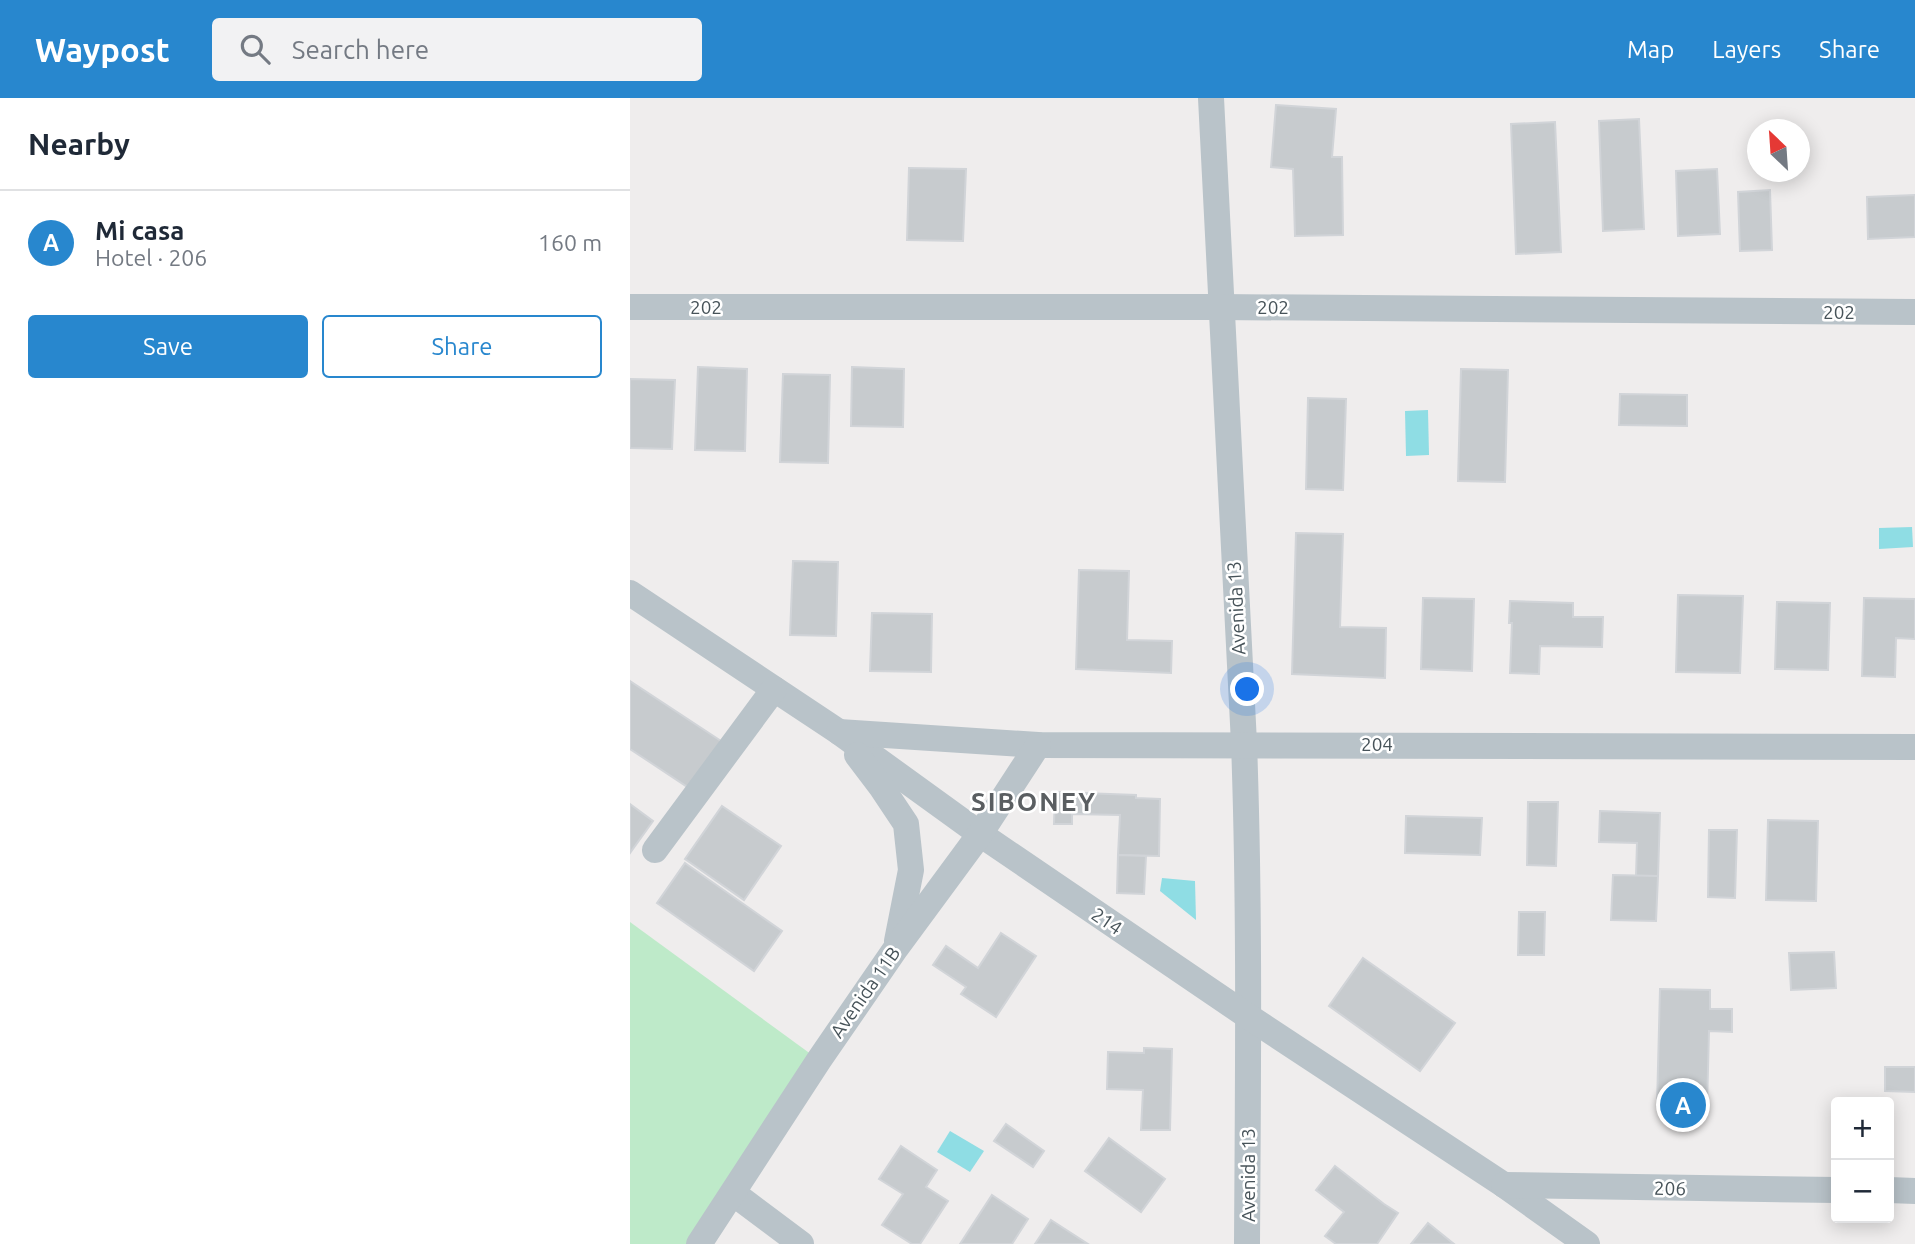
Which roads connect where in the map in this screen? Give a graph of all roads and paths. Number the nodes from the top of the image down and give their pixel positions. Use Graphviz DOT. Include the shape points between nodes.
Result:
graph roads {
  1 [pos="1211,98"];
  2 [pos="630,307"];
  3 [pos="1219,307"];
  4 [pos="1915,312"];
  5 [pos="630,593"];
  6 [pos="774,688"];
  7 [pos="839,732"];
  8 [pos="1244,744"];
  9 [pos="1038,745"];
  10 [pos="1915,747"];
  11 [pos="980,834"];
  12 [pos="655,850"];
  13 [pos="896,948"];
  14 [pos="1249,1017"];
  15 [pos="1504,1185"];
  16 [pos="1831,1190"];
  17 [pos="1894,1191"];
  18 [pos="1915,1191"];
  19 [pos="733,1193"];
  20 [pos="699,1244"];
  21 [pos="801,1244"];
  22 [pos="1247,1244"];
  23 [pos="1587,1244"];
  1 -- 3 [label="street, Avenida 13"];
  2 -- 3 [label="street, 202"];
  3 -- 4 [label="street, 202"];
  3 -- 8 [label="street, Avenida 13"];
  5 -- 6 [label="street, 214"];
  6 -- 7 [label="street, 214"];
  6 -- 12 [label="street"];
  7 -- 9 [label="street, 204"];
  7 -- 11 [label="street, 214"];
  7 -- 13 [label="street" via="906,824 911,870"];
  8 -- 9 [label="street, 204"];
  8 -- 10 [label="street, 204"];
  8 -- 14 [label="street, Avenida 13"];
  9 -- 11 [label="street, Avenida 11B"];
  11 -- 13 [label="street, Avenida 11B"];
  11 -- 14 [label="street, 214"];
  13 -- 19 [label="street, Avenida 11B"];
  14 -- 15 [label="street, 214"];
  14 -- 22 [label="street, Avenida 13"];
  15 -- 16 [label="street, 206"];
  15 -- 23 [label="street, 214"];
  17 -- 18 [label="street"];
  19 -- 20 [label="street, Avenida 11B"];
  19 -- 21 [label="street"];
}
